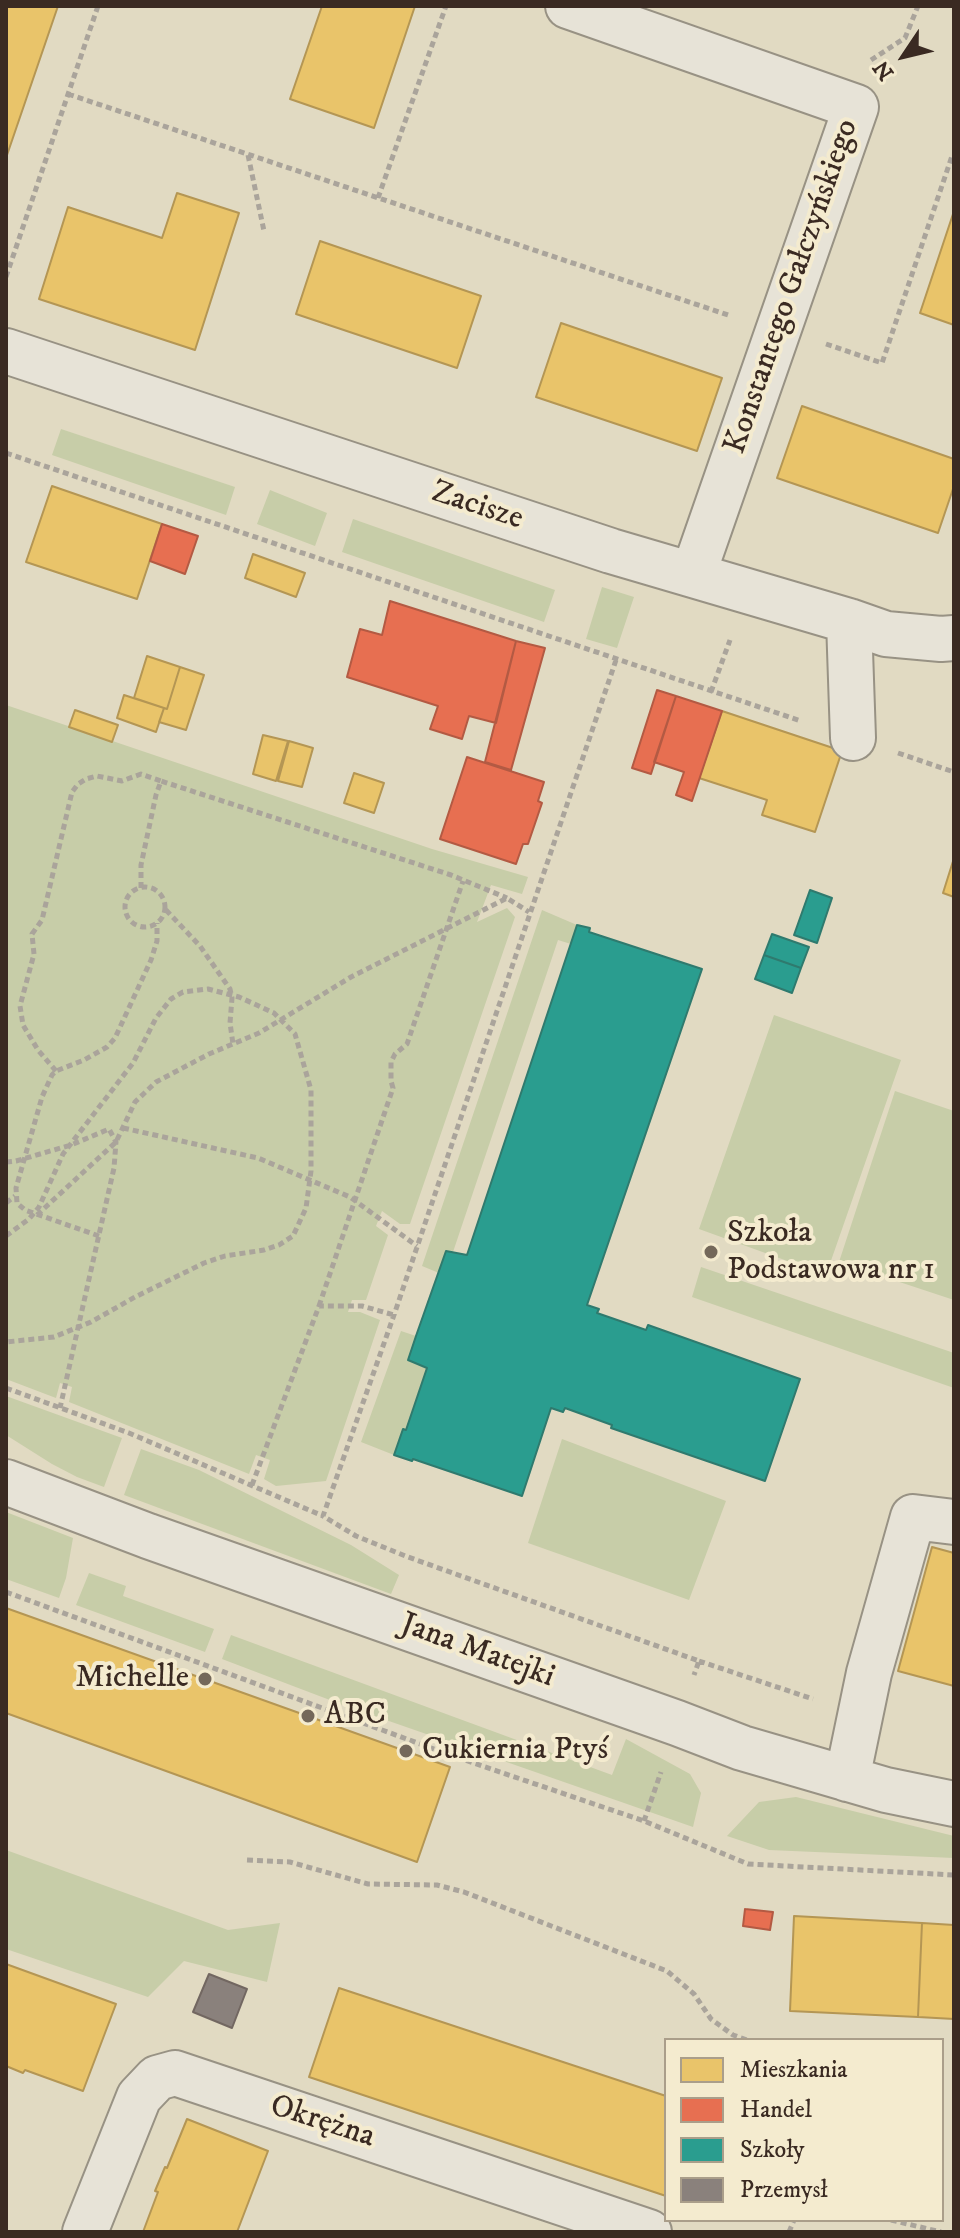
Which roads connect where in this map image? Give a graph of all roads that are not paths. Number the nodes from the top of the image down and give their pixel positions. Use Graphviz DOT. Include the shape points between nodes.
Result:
graph roads {
  1 [pos="568,6"];
  2 [pos="6,351"];
  3 [pos="693,575"];
  4 [pos="849,621"];
  5 [pos="954,638"];
  6 [pos="853,738"];
  7 [pos="6,1482"];
  8 [pos="954,1522"];
  9 [pos="847,1779"];
  10 [pos="954,1804"];
  11 [pos="85,2232"];
  12 [pos="649,2232"];
  1 -- 3 [label="street, Konstantego Gałczyńskiego" via="856,107"];
  2 -- 3 [label="street, Zacisze"];
  3 -- 4 [label="street, Zacisze"];
  4 -- 5 [label="street, Zacisze" via="886,634"];
  4 -- 6 [label="street"];
  7 -- 9 [label="street, Jana Matejki" via="742,1748"];
  8 -- 9 [label="street" via="913,1517 869,1673"];
  9 -- 10 [label="street, Jana Matejki"];
  11 -- 12 [label="street, Okrężna" via="139,2097 157,2078 175,2073"];
}
